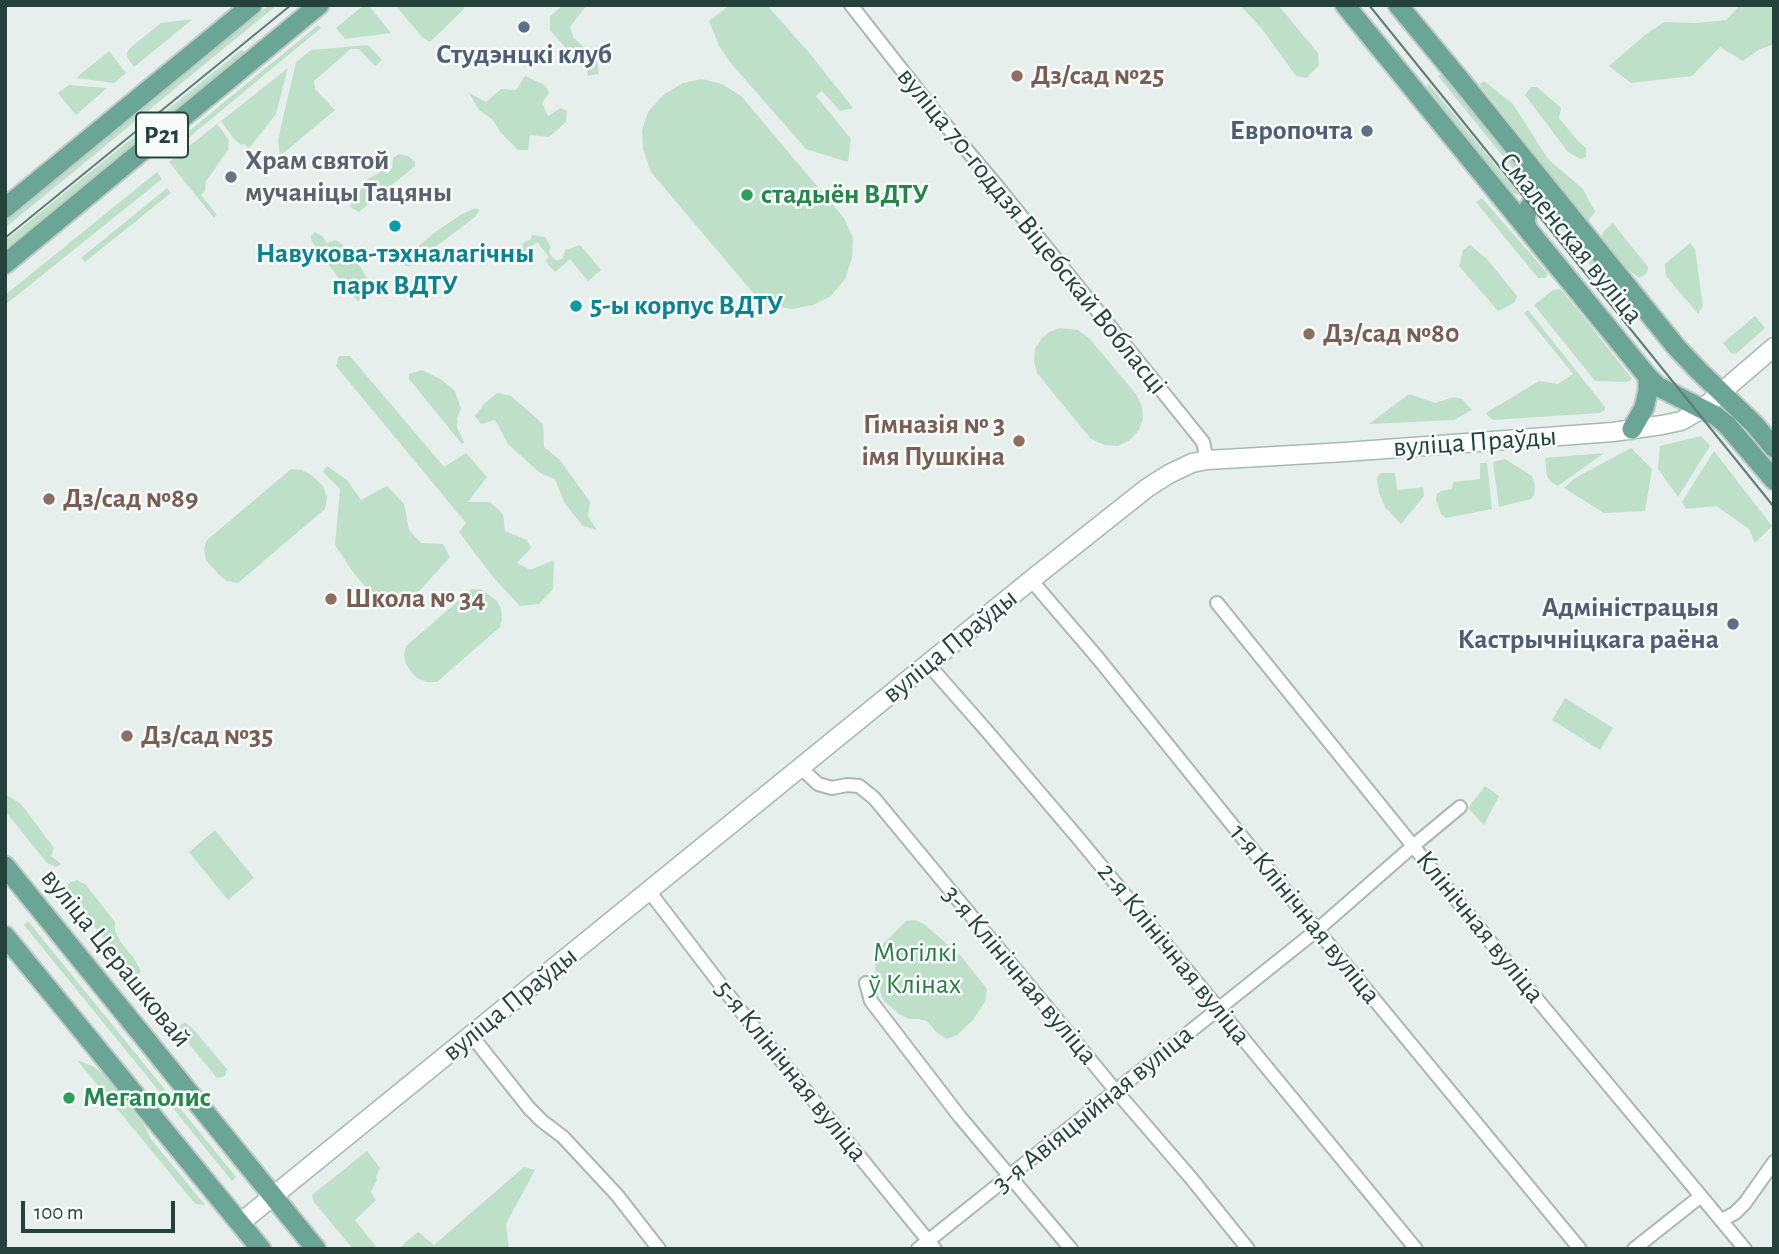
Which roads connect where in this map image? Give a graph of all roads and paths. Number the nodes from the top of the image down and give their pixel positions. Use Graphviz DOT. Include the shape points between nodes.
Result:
graph roads {
  1 [pos="252,5"];
  2 [pos="319,5"];
  3 [pos="851,5"];
  4 [pos="1345,5"];
  5 [pos="1398,5"];
  6 [pos="1536,173"];
  7 [pos="1504,198"];
  8 [pos="1558,201"];
  9 [pos="5,208"];
  10 [pos="1527,227"];
  11 [pos="5,264"];
  12 [pos="1774,347"];
  13 [pos="1648,377"];
  14 [pos="1721,393"];
  15 [pos="1702,409"];
  16 [pos="1632,429"];
  17 [pos="1774,448"];
  18 [pos="1207,460"];
  19 [pos="1774,480"];
  20 [pos="1031,580"];
  21 [pos="1217,603"];
  22 [pos="928,664"];
  23 [pos="801,768"];
  24 [pos="1460,807"];
  25 [pos="1413,846"];
  26 [pos="6,871"];
  27 [pos="5,891"];
  28 [pos="649,891"];
  29 [pos="30,896"];
  30 [pos="1317,930"];
  31 [pos="5,936"];
  32 [pos="866,983"];
  33 [pos="1218,1007"];
  34 [pos="471,1035"];
  35 [pos="1116,1091"];
  36 [pos="1774,1162"];
  37 [pos="1009,1177"];
  38 [pos="1701,1196"];
  39 [pos="274,1197"];
  40 [pos="1722,1220"];
  41 [pos="240,1223"];
  42 [pos="927,1246"];
  43 [pos="261,1249"];
  44 [pos="316,1249"];
  45 [pos="659,1249"];
  46 [pos="1071,1249"];
  47 [pos="1248,1249"];
  48 [pos="1416,1249"];
  49 [pos="1580,1249"];
  50 [pos="1634,1249"];
  51 [pos="1745,1249"];
  1 -- 9 [label="main road, Р21"];
  2 -- 11 [label="main road, Р21"];
  3 -- 18 [label="street, вуліца 70-годдзя Віцебскай Вобласці" via="1203,442"];
  4 -- 7 [label="main road, Смаленская вуліца"];
  5 -- 6 [label="main road, Смаленская вуліца"];
  6 -- 7 [label="main road" via="1535,189 1528,197 1518,201"];
  6 -- 8 [label="main road, Смаленская вуліца"];
  7 -- 10 [label="main road, Смаленская вуліца"];
  8 -- 10 [label="main road" via="1542,198 1533,202 1527,211"];
  8 -- 14 [label="main road, Смаленская вуліца" via="1677,348"];
  10 -- 13 [label="main road, Смаленская вуліца"];
  12 -- 14 [label="main road, вуліца Праўды"];
  13 -- 15 [label="main road, Смаленская вуліца"];
  13 -- 16 [label="main road" via="1644,408"];
  14 -- 15 [label="main road, вуліца Праўды"];
  14 -- 17 [label="main road, Смаленская вуліца"];
  15 -- 16 [label="main road, вуліца Праўды" via="1673,423"];
  15 -- 19 [label="main road, Смаленская вуліца" via="1727,425"];
  16 -- 18 [label="main road, вуліца Праўды"];
  18 -- 20 [label="main road, вуліца Праўды" via="1180,468 1147,488"];
  20 -- 22 [label="main road, вуліца Праўды"];
  20 -- 30 [label="street, 1-я Клінічная вуліца"];
  21 -- 25 [label="street, Клінічная вуліца"];
  22 -- 23 [label="main road, вуліца Праўды"];
  22 -- 33 [label="street, 2-я Клінічная вуліца"];
  23 -- 28 [label="main road, вуліца Праўды"];
  23 -- 35 [label="street, 3-я Клінічная вуліца" via="818,784 859,786 874,798"];
  24 -- 25 [label="street, 3-я Авіяцыйная вуліца"];
  25 -- 30 [label="street, 3-я Авіяцыйная вуліца"];
  25 -- 38 [label="street, Клінічная вуліца"];
  26 -- 29 [label="main road, вуліца Церашковай"];
  27 -- 29 [label="main road"];
  28 -- 34 [label="main road, вуліца Праўды"];
  28 -- 42 [label="street, 5-я Клінічная вуліца"];
  29 -- 39 [label="main road, вуліца Церашковай"];
  30 -- 33 [label="street, 3-я Авіяцыйная вуліца"];
  30 -- 49 [label="street, 1-я Клінічная вуліца"];
  31 -- 41 [label="main road"];
  32 -- 37 [label="street" via="871,1001"];
  33 -- 35 [label="street, 3-я Авіяцыйная вуліца"];
  33 -- 48 [label="street, 2-я Клінічная вуліца"];
  34 -- 39 [label="main road, вуліца Праўды"];
  34 -- 45 [label="street" via="529,1108 617,1195"];
  35 -- 37 [label="street, 3-я Авіяцыйная вуліца"];
  35 -- 47 [label="street, 3-я Клінічная вуліца"];
  36 -- 40 [label="street" via="1745,1203"];
  37 -- 42 [label="street, 3-я Авіяцыйная вуліца"];
  37 -- 46 [label="street"];
  38 -- 40 [label="street, Клінічная вуліца"];
  38 -- 50 [label="street"];
  39 -- 41 [label="main road, вуліца Праўды"];
  39 -- 44 [label="main road, вуліца Церашковай"];
  40 -- 51 [label="street, Клінічная вуліца"];
  41 -- 43 [label="main road"];
}
